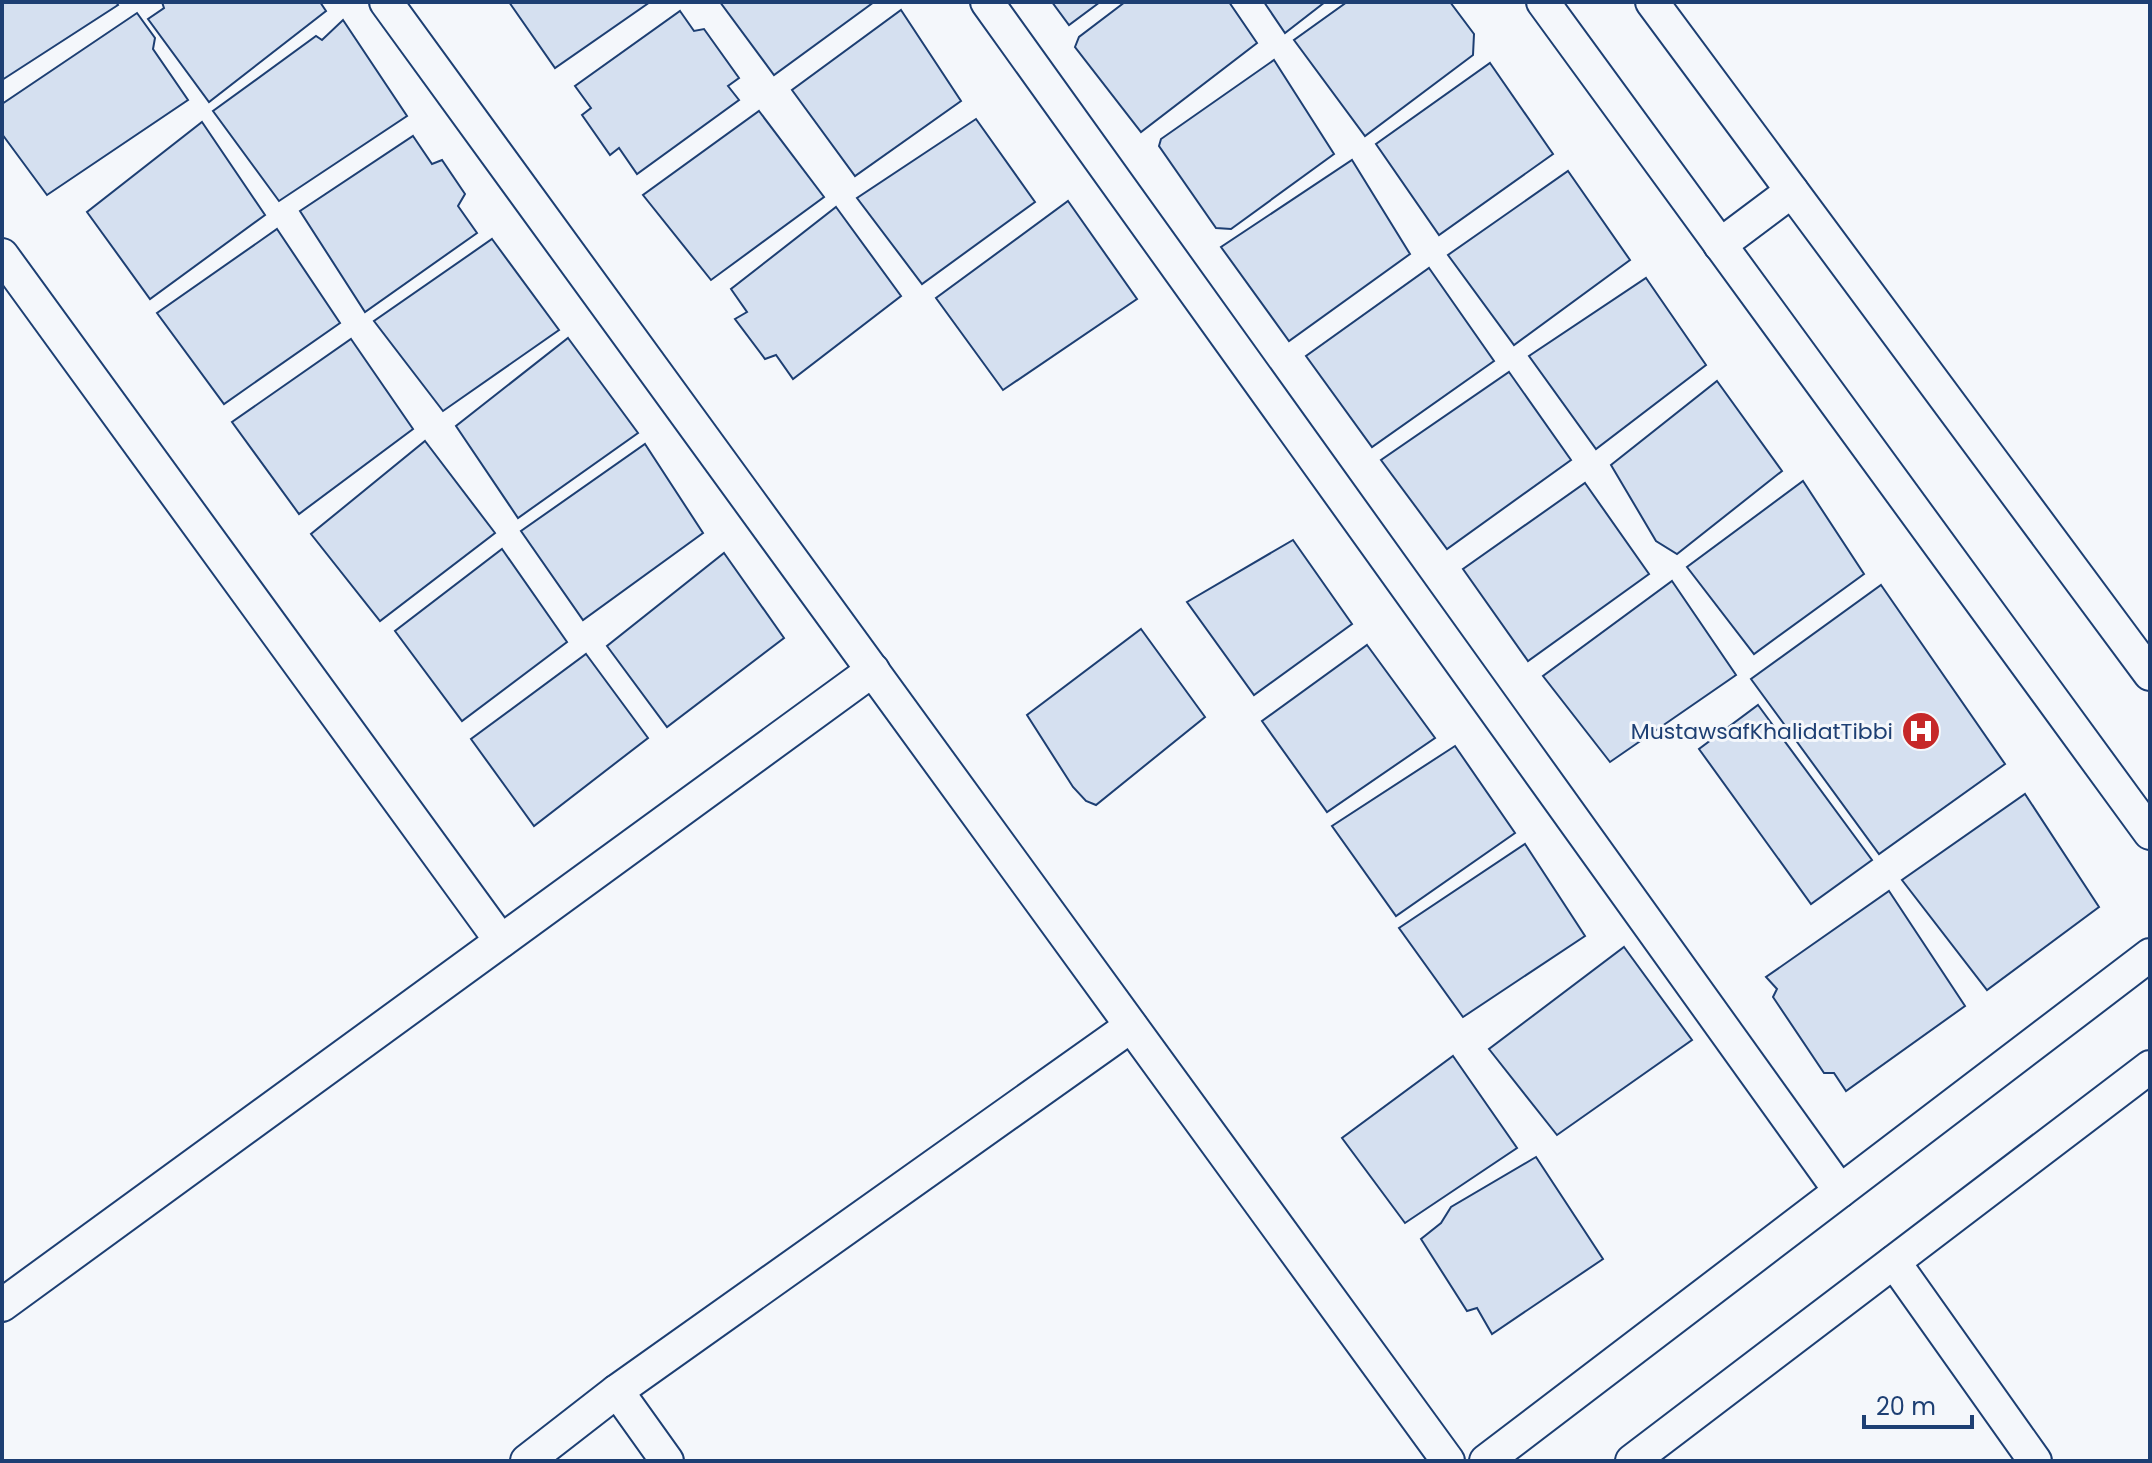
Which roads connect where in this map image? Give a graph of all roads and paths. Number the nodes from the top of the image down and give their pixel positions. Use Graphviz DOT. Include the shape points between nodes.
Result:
graph roads {
  1 [pos="987,2"];
  2 [pos="1543,2"];
  3 [pos="1652,2"];
  4 [pos="389,3"];
  5 [pos="1792,191"];
  6 [pos="1720,245"];
  7 [pos="2,255"];
  8 [pos="873,670"];
  9 [pos="2150,674"];
  10 [pos="2150,833"];
  11 [pos="501,941"];
  12 [pos="2150,955"];
  13 [pos="1131,1026"];
  14 [pos="2150,1067"];
  15 [pos="1840,1191"];
  16 [pos="1894,1262"];
  17 [pos="2,1305"];
  18 [pos="617,1391"];
  19 [pos="527,1461"];
  20 [pos="667,1461"];
  21 [pos="1448,1461"];
  22 [pos="1486,1461"];
  23 [pos="1632,1461"];
  24 [pos="2035,1461"];
  1 -- 15 [label="street"];
  2 -- 6 [label="street"];
  3 -- 5 [label="street"];
  4 -- 8 [label="street"];
  5 -- 6 [label="street"];
  5 -- 9 [label="street"];
  6 -- 10 [label="street"];
  7 -- 11 [label="street"];
  8 -- 11 [label="street"];
  8 -- 13 [label="street"];
  11 -- 17 [label="street"];
  12 -- 15 [label="street"];
  13 -- 18 [label="street"];
  13 -- 21 [label="street"];
  14 -- 16 [label="street"];
  15 -- 22 [label="street"];
  16 -- 23 [label="street"];
  16 -- 24 [label="street"];
  18 -- 19 [label="street"];
  18 -- 20 [label="street"];
}
